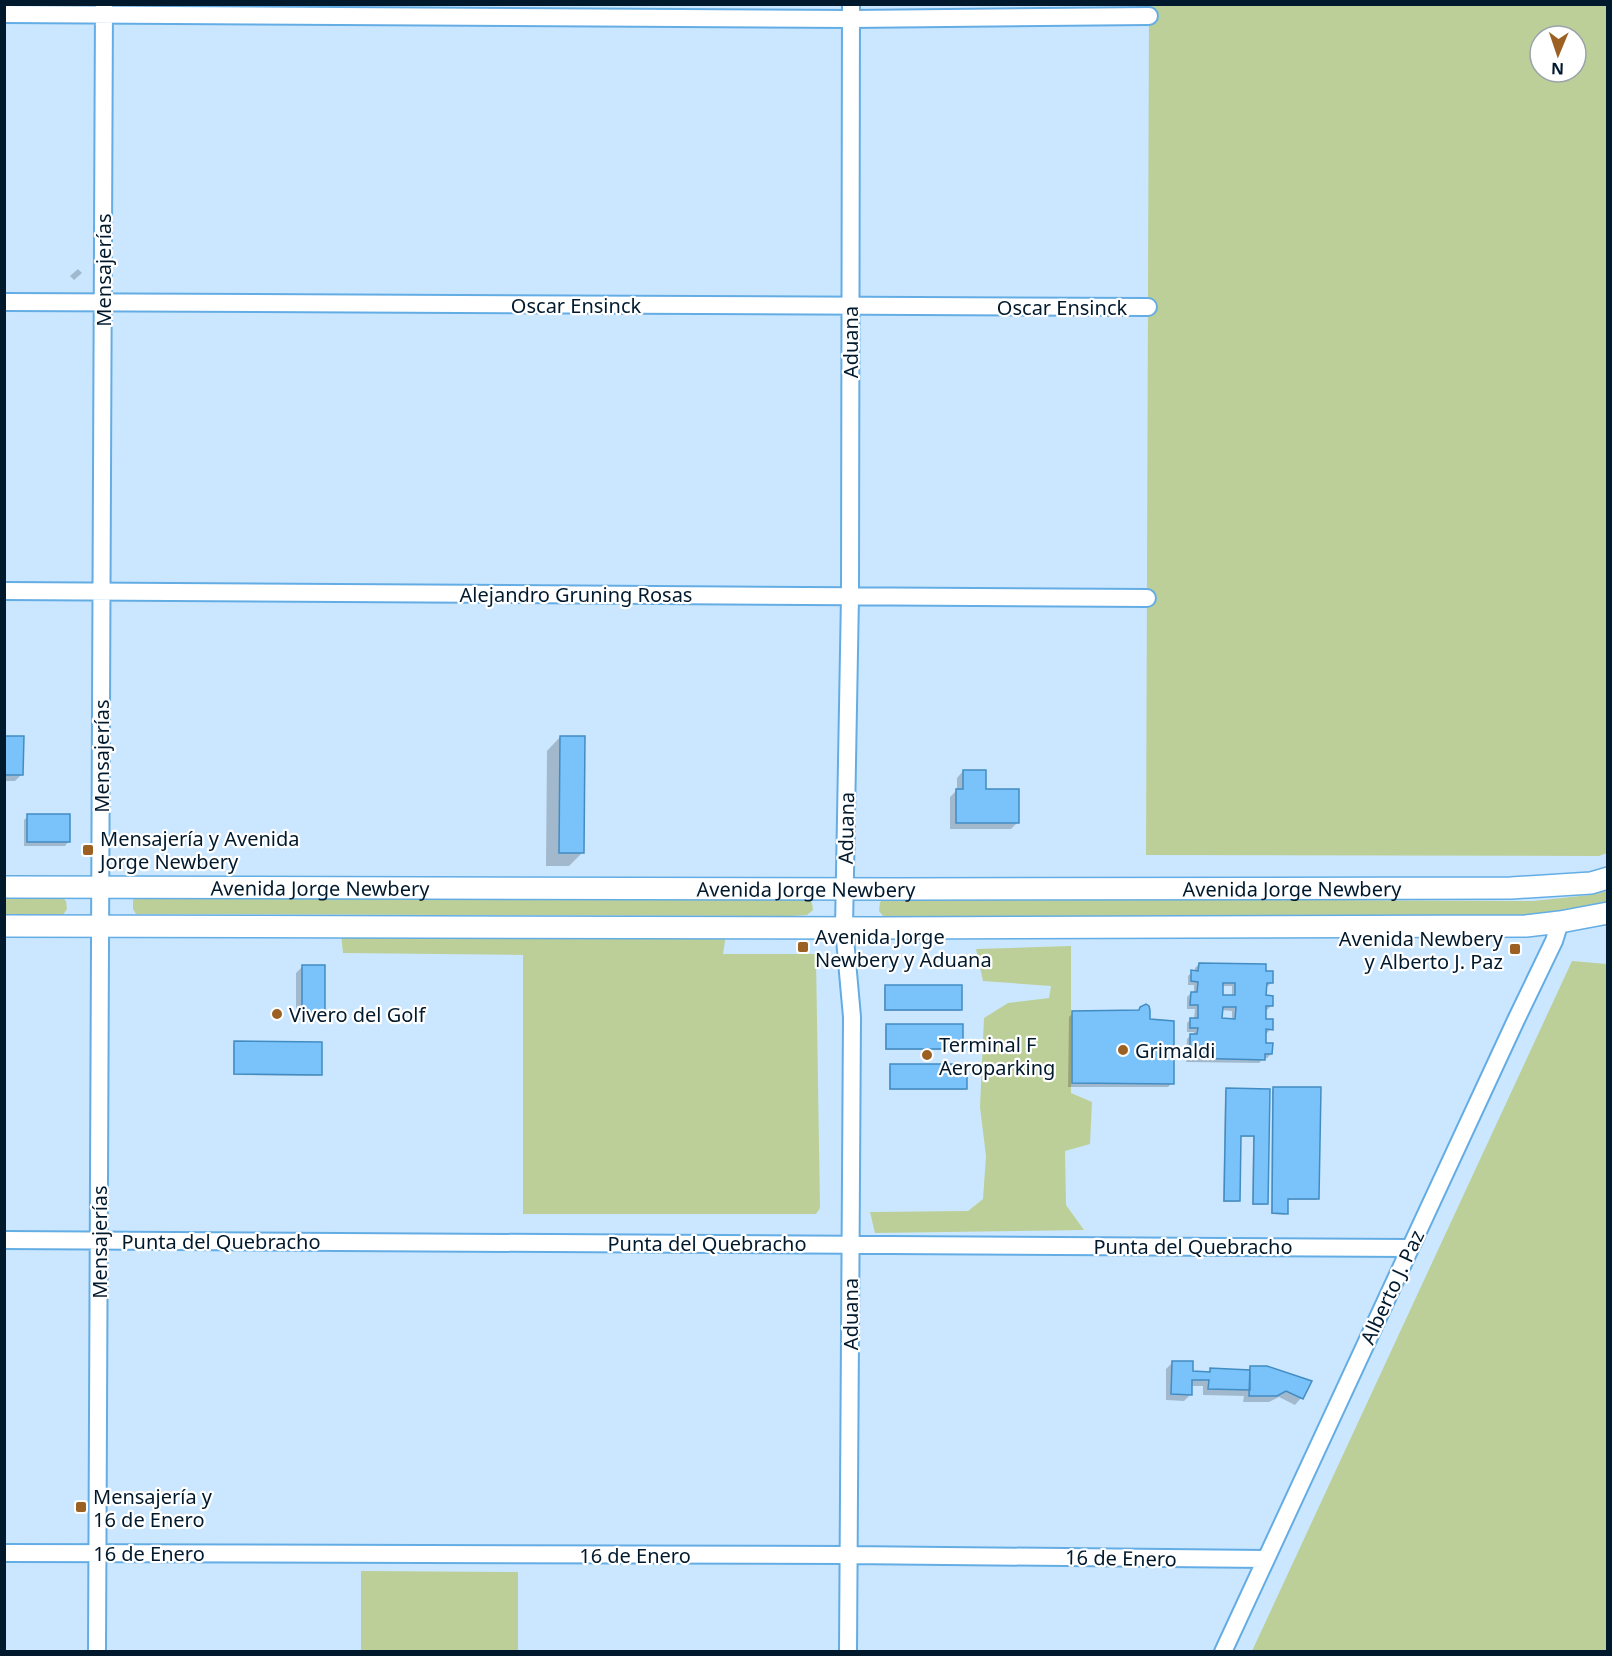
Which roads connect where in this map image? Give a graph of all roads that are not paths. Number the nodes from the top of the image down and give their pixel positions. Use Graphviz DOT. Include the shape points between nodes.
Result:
graph roads {
  1 [pos="104,10"];
  2 [pos="850,12"];
  3 [pos="4,14"];
  4 [pos="1149,16"];
  5 [pos="4,302"];
  6 [pos="103,302"];
  7 [pos="850,306"];
  8 [pos="1148,307"];
  9 [pos="4,591"];
  10 [pos="101,591"];
  11 [pos="850,596"];
  12 [pos="1147,598"];
  13 [pos="1608,878"];
  14 [pos="4,887"];
  15 [pos="100,887"];
  16 [pos="845,889"];
  17 [pos="1608,914"];
  18 [pos="1560,922"];
  19 [pos="4,926"];
  20 [pos="100,926"];
  21 [pos="844,928"];
  22 [pos="4,1240"];
  23 [pos="99,1241"];
  24 [pos="851,1244"];
  25 [pos="1410,1248"];
  26 [pos="4,1553"];
  27 [pos="98,1553"];
  28 [pos="848,1556"];
  29 [pos="1266,1559"];
  30 [pos="97,1652"];
  31 [pos="848,1652"];
  32 [pos="1223,1652"];
  1 -- 2 [label="street"];
  1 -- 3 [label="street"];
  1 -- 6 [label="street, Mensajerías"];
  2 -- 4 [label="street"];
  2 -- 7 [label="street, Aduana"];
  5 -- 6 [label="street, Oscar Ensinck"];
  6 -- 7 [label="street, Oscar Ensinck"];
  6 -- 10 [label="street, Mensajerías"];
  7 -- 8 [label="street, Oscar Ensinck"];
  7 -- 11 [label="street, Aduana"];
  9 -- 10 [label="street, Alejandro Gruning Rosas"];
  10 -- 11 [label="street, Alejandro Gruning Rosas"];
  10 -- 15 [label="street, Mensajerías"];
  11 -- 12 [label="street, Alejandro Gruning Rosas"];
  11 -- 16 [label="street, Aduana"];
  13 -- 16 [label="main road, Avenida Jorge Newbery" via="1591,883 1511,888"];
  14 -- 15 [label="main road, Avenida Jorge Newbery"];
  15 -- 16 [label="main road, Avenida Jorge Newbery"];
  15 -- 20 [label="street, Mensajerías"];
  16 -- 21 [label="street, Aduana"];
  17 -- 18 [label="main road, Avenida Jorge Newbery"];
  18 -- 21 [label="main road, Avenida Jorge Newbery" via="1526,926"];
  18 -- 25 [label="street, Alberto J. Paz"];
  19 -- 20 [label="main road, Avenida Jorge Newbery"];
  20 -- 21 [label="main road, Avenida Jorge Newbery"];
  20 -- 23 [label="street, Mensajerías"];
  21 -- 24 [label="street, Aduana" via="852,1017"];
  22 -- 23 [label="street, Punta del Quebracho"];
  23 -- 24 [label="street, Punta del Quebracho"];
  23 -- 27 [label="street, Mensajerías"];
  24 -- 25 [label="street, Punta del Quebracho"];
  24 -- 28 [label="street, Aduana"];
  25 -- 29 [label="street, Alberto J. Paz"];
  26 -- 27 [label="street, 16 de Enero"];
  27 -- 28 [label="street, 16 de Enero"];
  27 -- 30 [label="street, Mensajerías"];
  28 -- 29 [label="street, 16 de Enero"];
  28 -- 31 [label="street, Aduana"];
  29 -- 32 [label="street, Alberto J. Paz"];
}
